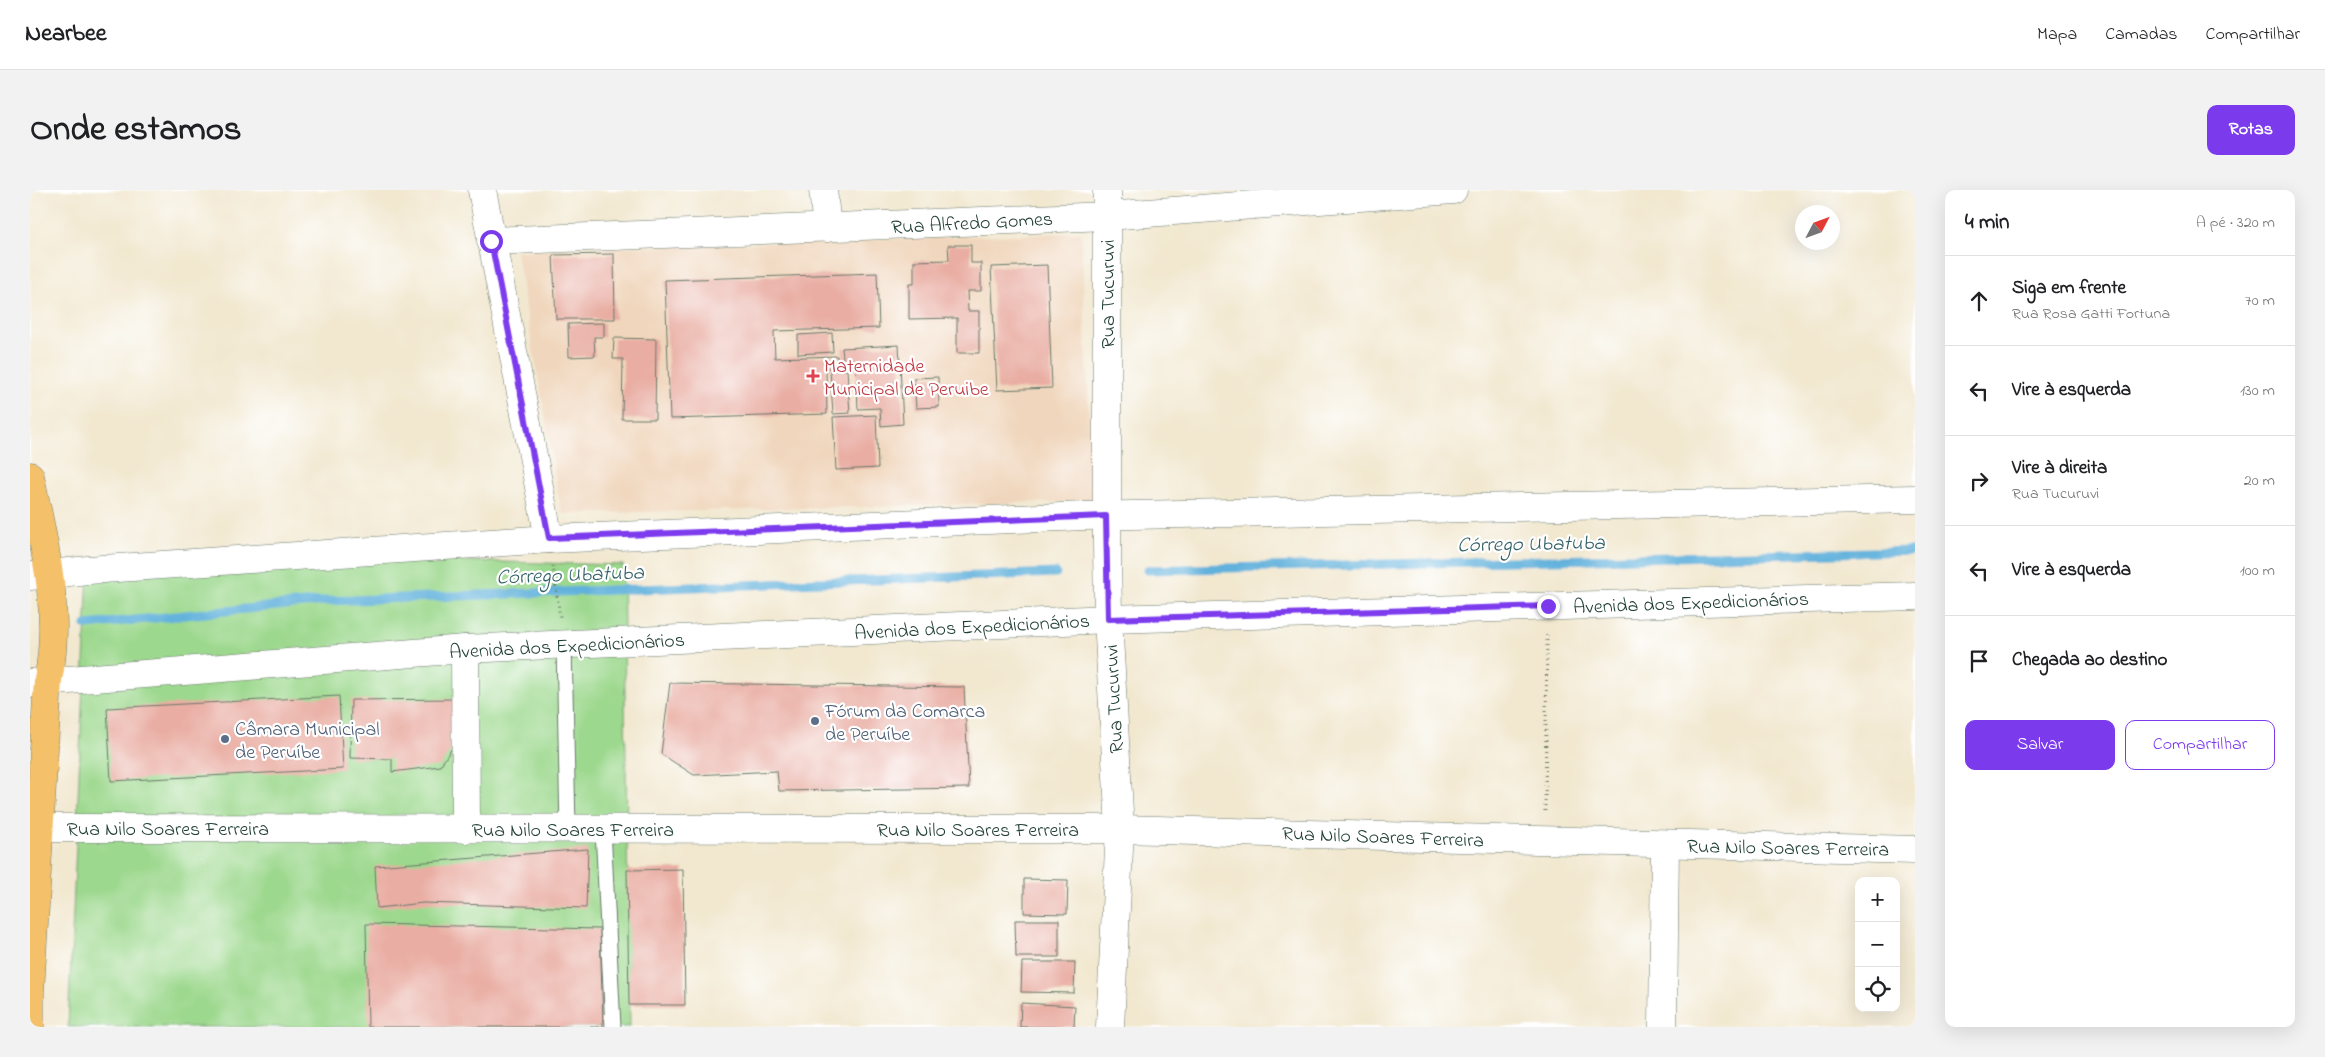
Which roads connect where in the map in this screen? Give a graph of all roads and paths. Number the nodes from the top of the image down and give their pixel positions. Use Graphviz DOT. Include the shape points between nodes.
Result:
graph roads {
  1 [pos="482,190"];
  2 [pos="823,190"];
  3 [pos="1453,190"];
  4 [pos="1107,203"];
  5 [pos="827,228"];
  6 [pos="491,241"];
  7 [pos="30,476"];
  8 [pos="1915,499"];
  9 [pos="1106,516"];
  10 [pos="551,547"];
  11 [pos="40,574"];
  12 [pos="1915,596"];
  13 [pos="1548,606"];
  14 [pos="560,618"];
  15 [pos="1108,619"];
  16 [pos="564,645"];
  17 [pos="465,649"];
  18 [pos="39,682"];
  19 [pos="40,828"];
  20 [pos="568,828"];
  21 [pos="466,829"];
  22 [pos="603,829"];
  23 [pos="1120,829"];
  24 [pos="1545,841"];
  25 [pos="1664,844"];
  26 [pos="1915,850"];
  27 [pos="30,1027"];
  28 [pos="613,1027"];
  29 [pos="1110,1027"];
  30 [pos="1663,1027"];
  1 -- 6 [label="street"];
  2 -- 5 [label="street"];
  3 -- 4 [label="street, Rua Alfredo Gomes"];
  4 -- 5 [label="street, Rua Alfredo Gomes"];
  4 -- 9 [label="street, Rua Tucuruvi"];
  5 -- 6 [label="street, Rua Alfredo Gomes"];
  6 -- 10 [label="street"];
  7 -- 11 [label="main road"];
  8 -- 9 [label="street"];
  9 -- 10 [label="street"];
  9 -- 15 [label="street, Rua Tucuruvi"];
  10 -- 11 [label="street"];
  10 -- 14 [label="path"];
  11 -- 18 [label="main road" via="53,598 54,654"];
  12 -- 13 [label="street, Avenida dos Expedicionários"];
  13 -- 15 [label="street, Avenida dos Expedicionários"];
  13 -- 24 [label="path"];
  15 -- 16 [label="street, Avenida dos Expedicionários"];
  15 -- 23 [label="street, Rua Tucuruvi"];
  16 -- 17 [label="street, Avenida dos Expedicionários"];
  16 -- 20 [label="lane"];
  17 -- 18 [label="street, Avenida dos Expedicionários"];
  17 -- 21 [label="street"];
  18 -- 19 [label="main road"];
  19 -- 21 [label="street, Rua Nilo Soares Ferreira"];
  19 -- 27 [label="main road"];
  20 -- 21 [label="street, Rua Nilo Soares Ferreira"];
  20 -- 22 [label="street, Rua Nilo Soares Ferreira"];
  22 -- 23 [label="street, Rua Nilo Soares Ferreira"];
  22 -- 28 [label="lane"];
  23 -- 24 [label="street, Rua Nilo Soares Ferreira"];
  23 -- 29 [label="street, Rua Tucuruvi"];
  24 -- 25 [label="street, Rua Nilo Soares Ferreira"];
  25 -- 26 [label="street, Rua Nilo Soares Ferreira"];
  25 -- 30 [label="street"];
}
